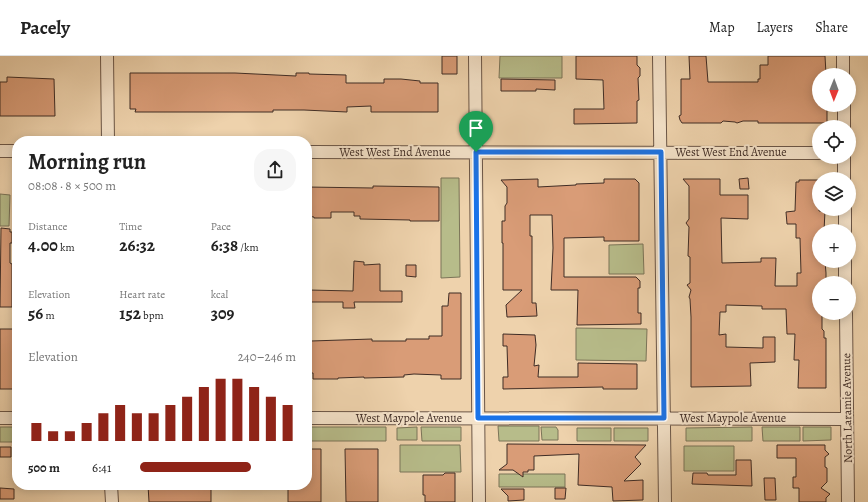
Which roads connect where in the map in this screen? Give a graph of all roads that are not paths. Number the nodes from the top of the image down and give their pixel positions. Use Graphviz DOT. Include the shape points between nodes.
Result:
graph roads {
  1 [pos="107,56"];
  2 [pos="475,56"];
  3 [pos="659,56"];
  4 [pos="843,56"];
  5 [pos="843,68"];
  6 [pos="108,136"];
  7 [pos="0,151"];
  8 [pos="12,151"];
  9 [pos="312,152"];
  10 [pos="476,152"];
  11 [pos="661,152"];
  12 [pos="812,153"];
  13 [pos="846,320"];
  14 [pos="0,418"];
  15 [pos="12,418"];
  16 [pos="312,418"];
  17 [pos="478,418"];
  18 [pos="664,418"];
  19 [pos="847,419"];
  20 [pos="112,490"];
  21 [pos="112,502"];
  22 [pos="479,502"];
  23 [pos="665,502"];
  24 [pos="848,502"];
  1 -- 6 [label="street"];
  2 -- 10 [label="street"];
  3 -- 11 [label="street"];
  4 -- 5 [label="street"];
  7 -- 8 [label="street"];
  9 -- 10 [label="street, West West End Avenue"];
  10 -- 11 [label="street, West West End Avenue"];
  10 -- 17 [label="street"];
  11 -- 12 [label="street, West West End Avenue"];
  11 -- 18 [label="street"];
  13 -- 19 [label="street, North Laramie Avenue"];
  14 -- 15 [label="street"];
  16 -- 17 [label="street, West Maypole Avenue"];
  17 -- 18 [label="street, West Maypole Avenue"];
  17 -- 22 [label="street"];
  18 -- 19 [label="street, West Maypole Avenue"];
  18 -- 23 [label="street"];
  19 -- 24 [label="street, North Laramie Avenue"];
  20 -- 21 [label="street"];
}
